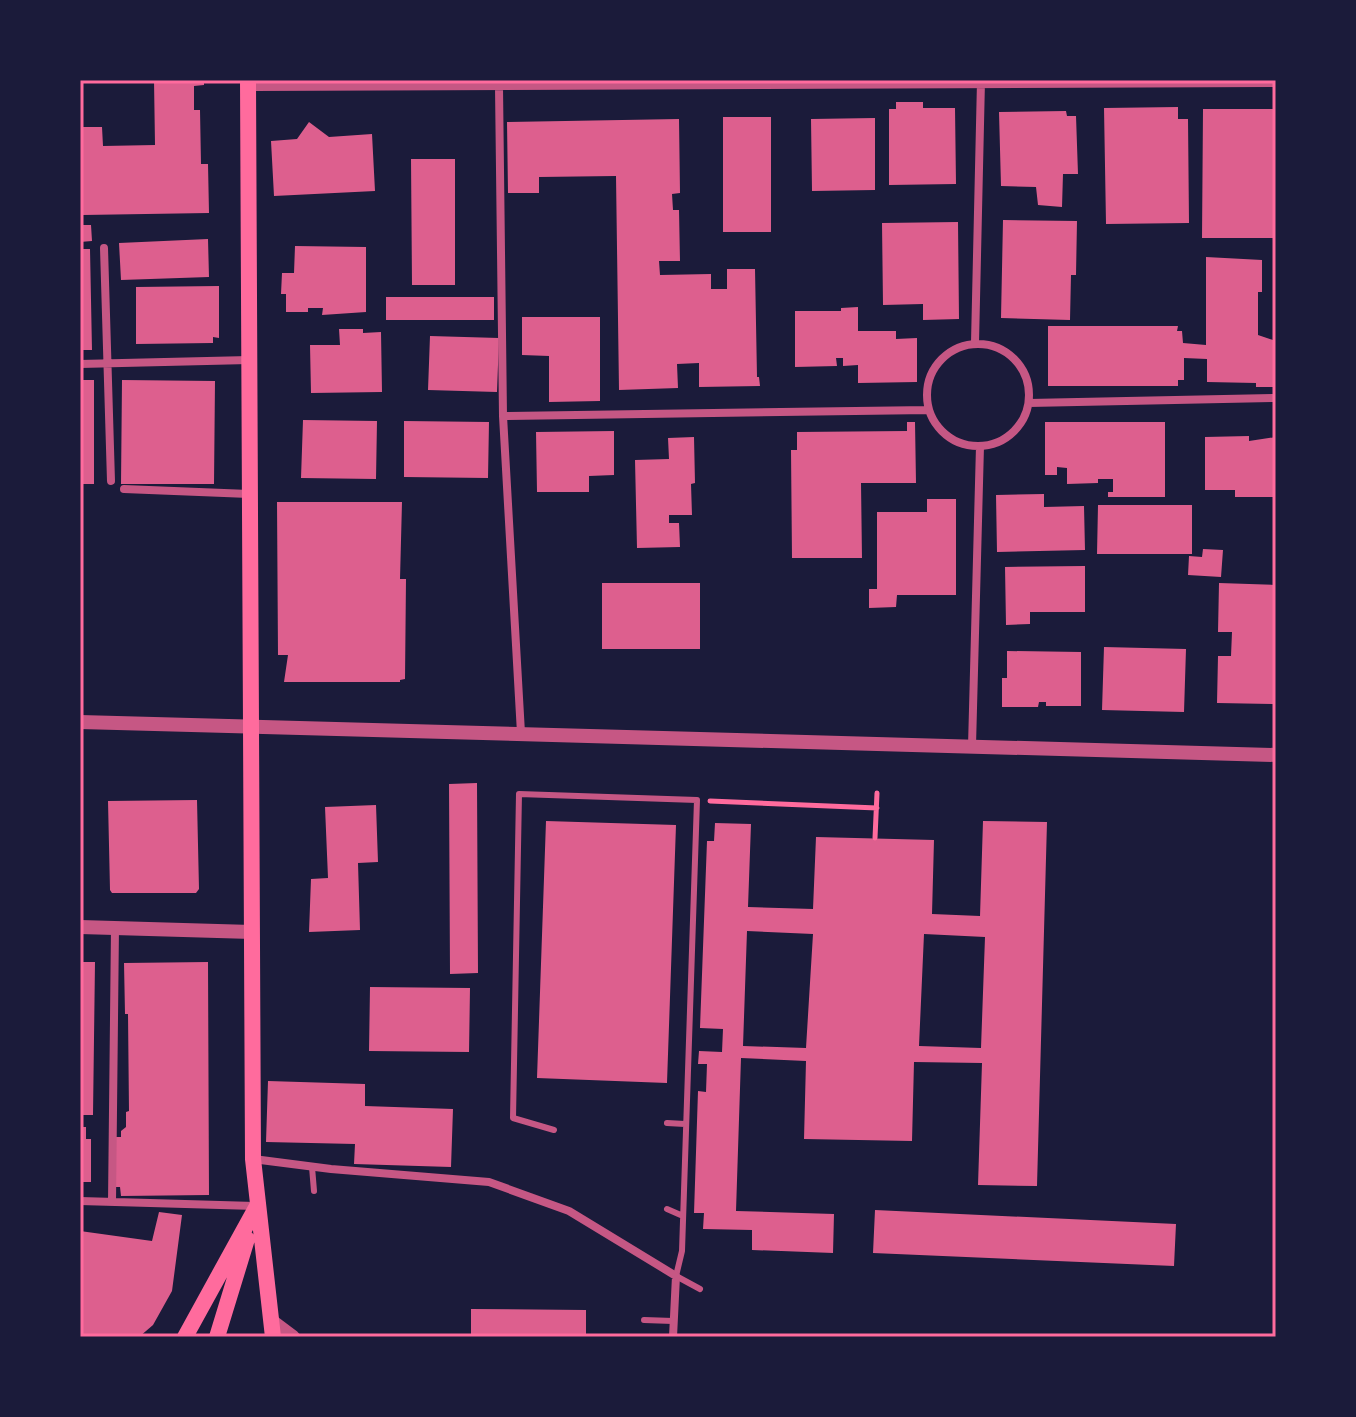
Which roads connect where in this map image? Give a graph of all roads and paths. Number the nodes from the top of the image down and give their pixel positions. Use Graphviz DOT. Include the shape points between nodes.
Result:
graph roads {
  1 [pos="981,82"];
  2 [pos="1276,83"];
  3 [pos="248,84"];
  4 [pos="499,87"];
  5 [pos="104,248"];
  6 [pos="975,343"];
  7 [pos="249,360"];
  8 [pos="108,363"];
  9 [pos="80,364"];
  10 [pos="1276,398"];
  11 [pos="1029,403"];
  12 [pos="929,410"];
  13 [pos="503,416"];
  14 [pos="980,446"];
  15 [pos="111,481"];
  16 [pos="124,489"];
  17 [pos="250,494"];
  18 [pos="80,722"];
  19 [pos="251,726"];
  20 [pos="521,733"];
  21 [pos="972,746"];
  22 [pos="1276,755"];
  23 [pos="877,793"];
  24 [pos="697,800"];
  25 [pos="877,808"];
  26 [pos="875,838"];
  27 [pos="80,927"];
  28 [pos="115,927"];
  29 [pos="252,932"];
  30 [pos="667,1123"];
  31 [pos="685,1124"];
  32 [pos="554,1130"];
  33 [pos="253,1159"];
  34 [pos="312,1167"];
  35 [pos="314,1191"];
  36 [pos="80,1201"];
  37 [pos="112,1202"];
  38 [pos="257,1206"];
  39 [pos="667,1209"];
  40 [pos="683,1216"];
  41 [pos="676,1276"];
  42 [pos="700,1289"];
  43 [pos="644,1320"];
  44 [pos="673,1321"];
  45 [pos="273,1329"];
  46 [pos="185,1337"];
  47 [pos="217,1337"];
  48 [pos="293,1337"];
  49 [pos="673,1337"];
  1 -- 2 [label="street"];
  1 -- 4 [label="street"];
  1 -- 6 [label="street"];
  3 -- 4 [label="street"];
  3 -- 7 [label="main road"];
  4 -- 13 [label="street"];
  5 -- 8 [label="street"];
  6 -- 11 [label="street" via="1016,360 1029,387"];
  6 -- 12 [label="street" via="946,354 936,366 926,395"];
  7 -- 8 [label="street"];
  7 -- 17 [label="main road"];
  8 -- 9 [label="street"];
  8 -- 15 [label="street"];
  10 -- 11 [label="street"];
  11 -- 14 [label="street" via="1012,433"];
  12 -- 13 [label="street"];
  12 -- 14 [label="street" via="948,437"];
  13 -- 20 [label="street"];
  14 -- 21 [label="street"];
  16 -- 17 [label="street"];
  17 -- 19 [label="main road"];
  18 -- 19 [label="street"];
  19 -- 20 [label="street"];
  19 -- 29 [label="main road"];
  20 -- 21 [label="street"];
  21 -- 22 [label="street"];
  23 -- 25 [label="path"];
  24 -- 25 [label="path"];
  24 -- 31 [label="lane"];
  24 -- 32 [label="lane" via="519,794 513,1118"];
  25 -- 26 [label="path"];
  27 -- 28 [label="street"];
  28 -- 29 [label="street"];
  28 -- 37 [label="street"];
  29 -- 33 [label="main road"];
  30 -- 31 [label="lane"];
  31 -- 40 [label="lane"];
  33 -- 34 [label="street"];
  33 -- 38 [label="main road"];
  34 -- 35 [label="lane"];
  34 -- 41 [label="street" via="489,1182 569,1211"];
  36 -- 37 [label="street"];
  37 -- 38 [label="street"];
  38 -- 45 [label="main road"];
  38 -- 46 [label="main road"];
  38 -- 47 [label="main road"];
  39 -- 40 [label="lane"];
  40 -- 41 [label="lane"];
  41 -- 42 [label="lane"];
  41 -- 44 [label="street"];
  43 -- 44 [label="lane"];
  44 -- 49 [label="street"];
  45 -- 48 [label="street"];
}
